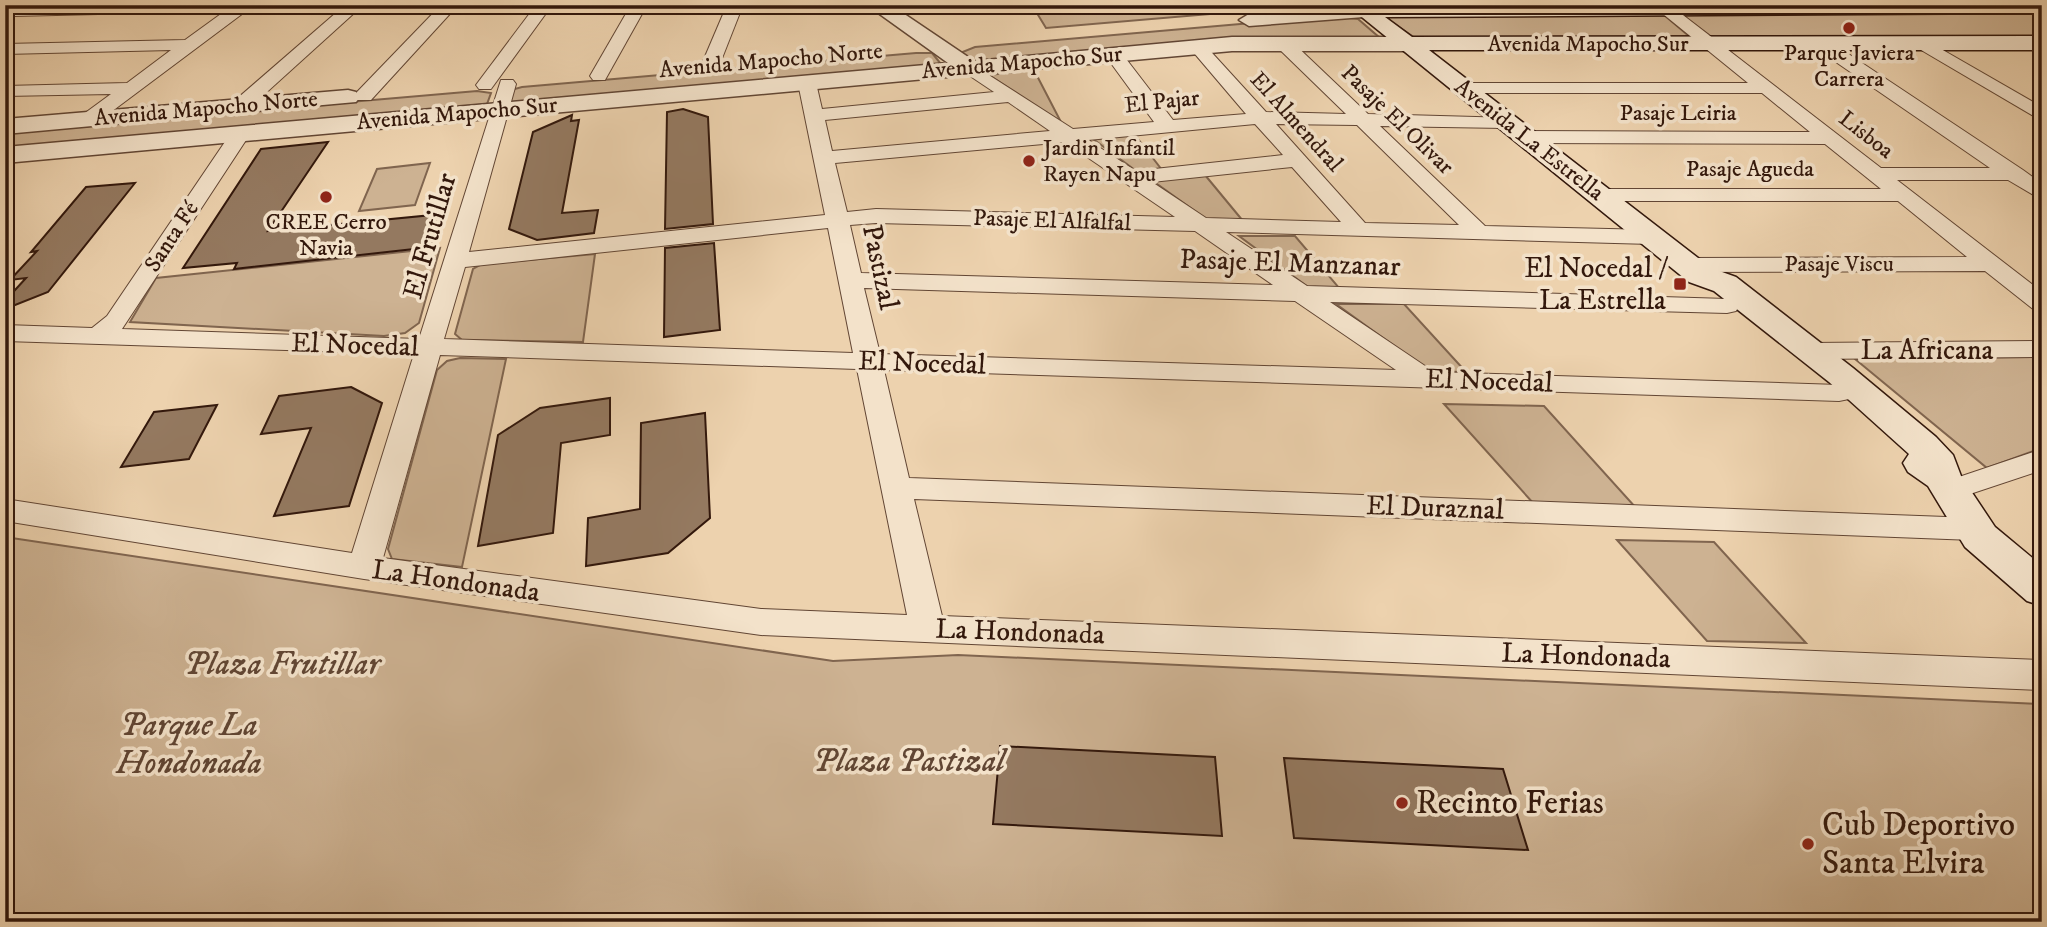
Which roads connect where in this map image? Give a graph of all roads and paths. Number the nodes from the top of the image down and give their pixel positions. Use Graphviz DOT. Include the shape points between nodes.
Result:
graph roads {
  1 [pos="288,5"];
  2 [pos="355,5"];
  3 [pos="450,5"];
  4 [pos="544,5"];
  5 [pos="639,5"];
  6 [pos="735,5"];
  7 [pos="877,5"];
  8 [pos="242,6"];
  9 [pos="1662,6"];
  10 [pos="1765,6"];
  11 [pos="1860,6"];
  12 [pos="1958,6"];
  13 [pos="1477,7"];
  14 [pos="2042,7"];
  15 [pos="1360,8"];
  16 [pos="15,11"];
  17 [pos="1222,23"];
  18 [pos="1282,43"];
  19 [pos="1820,43"];
  20 [pos="1922,43"];
  21 [pos="974,44"];
  22 [pos="1407,44"];
  23 [pos="1709,44"];
  24 [pos="190,45"];
  25 [pos="2036,46"];
  26 [pos="938,47"];
  27 [pos="1197,47"];
  28 [pos="5,49"];
  29 [pos="901,50"];
  30 [pos="1114,55"];
  31 [pos="737,64"];
  32 [pos="710,66"];
  33 [pos="682,68"];
  34 [pos="970,68"];
  35 [pos="627,73"];
  36 [pos="599,76"];
  37 [pos="573,78"];
  38 [pos="533,81"];
  39 [pos="807,83"];
  40 [pos="496,84"];
  41 [pos="130,88"];
  42 [pos="458,88"];
  43 [pos="1463,88"];
  44 [pos="1766,88"];
  45 [pos="5,92"];
  46 [pos="404,92"];
  47 [pos="364,96"];
  48 [pos="1012,96"];
  49 [pos="239,107"];
  50 [pos="499,110"];
  51 [pos="814,115"];
  52 [pos="2042,115"];
  53 [pos="1260,118"];
  54 [pos="1359,119"];
  55 [pos="88,120"];
  56 [pos="1167,127"];
  57 [pos="7,128"];
  58 [pos="1515,130"];
  59 [pos="240,134"];
  60 [pos="1067,134"];
  61 [pos="1830,138"];
  62 [pos="5,155"];
  63 [pos="824,158"];
  64 [pos="1297,160"];
  65 [pos="1876,174"];
  66 [pos="2012,174"];
  67 [pos="2042,174"];
  68 [pos="1131,178"];
  69 [pos="2042,194"];
  70 [pos="1598,195"];
  71 [pos="1903,195"];
  72 [pos="837,219"];
  73 [pos="1200,225"];
  74 [pos="1359,229"];
  75 [pos="1479,232"];
  76 [pos="1651,237"];
  77 [pos="455,261"];
  78 [pos="1990,264"];
  79 [pos="1694,270"];
  80 [pos="851,280"];
  81 [pos="1301,293"];
  82 [pos="2042,304"];
  83 [pos="1727,306"];
  84 [pos="5,333"];
  85 [pos="98,336"];
  86 [pos="431,347"];
  87 [pos="2042,349"];
  88 [pos="1811,351"];
  89 [pos="868,361"];
  90 [pos="1427,379"];
  91 [pos="1839,393"];
  92 [pos="2042,459"];
  93 [pos="1947,484"];
  94 [pos="896,488"];
  95 [pos="5,509"];
  96 [pos="1973,529"];
  97 [pos="364,567"];
  98 [pos="2042,590"];
  99 [pos="927,628"];
  100 [pos="2042,675"];
  1 -- 8 [label="street"];
  2 -- 49 [label="street"];
  3 -- 47 [label="street"];
  4 -- 40 [label="street, El Frutillar"];
  5 -- 36 [label="street"];
  6 -- 32 [label="street"];
  7 -- 26 [label="main road"];
  8 -- 16 [label="street"];
  8 -- 24 [label="street"];
  9 -- 10 [label="main road"];
  9 -- 13 [label="main road"];
  9 -- 23 [label="street, Lisboa"];
  10 -- 11 [label="main road"];
  11 -- 12 [label="main road"];
  12 -- 14 [label="main road"];
  13 -- 15 [label="main road"];
  15 -- 17 [label="main road"];
  15 -- 22 [label="main road, Avenida La Estrella"];
  18 -- 22 [label="main road, Avenida Mapocho Sur"];
  18 -- 27 [label="main road, Avenida Mapocho Sur"];
  18 -- 54 [label="street, Pasaje El Olivar"];
  19 -- 20 [label="main road, Avenida Mapocho Sur"];
  19 -- 23 [label="main road, Avenida Mapocho Sur"];
  19 -- 66 [label="street"];
  20 -- 25 [label="main road, Avenida Mapocho Sur"];
  20 -- 52 [label="street"];
  21 -- 26 [label="main road, Avenida Mapocho Norte"];
  22 -- 23 [label="main road, Avenida Mapocho Sur"];
  22 -- 43 [label="main road, Avenida La Estrella"];
  23 -- 44 [label="street, Lisboa"];
  24 -- 28 [label="street"];
  24 -- 41 [label="street"];
  26 -- 29 [label="main road, Avenida Mapocho Norte"];
  26 -- 34 [label="main road"];
  27 -- 30 [label="main road, Avenida Mapocho Sur"];
  27 -- 53 [label="street, El Almendral"];
  30 -- 34 [label="main road, Avenida Mapocho Sur"];
  30 -- 56 [label="street"];
  31 -- 32 [label="main road, Avenida Mapocho Norte"];
  32 -- 33 [label="main road, Avenida Mapocho Norte"];
  34 -- 39 [label="main road, Avenida Mapocho Sur"];
  34 -- 48 [label="street"];
  35 -- 36 [label="main road, Avenida Mapocho Norte"];
  36 -- 37 [label="main road, Avenida Mapocho Norte"];
  38 -- 40 [label="main road"];
  39 -- 50 [label="main road, Avenida Mapocho Sur"];
  39 -- 51 [label="street, Pastizal"];
  40 -- 42 [label="main road"];
  40 -- 50 [label="street, El Frutillar"];
  41 -- 45 [label="street"];
  41 -- 55 [label="street"];
  43 -- 44 [label="street"];
  43 -- 58 [label="main road, Avenida La Estrella"];
  44 -- 61 [label="street, Lisboa"];
  46 -- 47 [label="main road, Avenida Mapocho Norte"];
  47 -- 49 [label="main road, Avenida Mapocho Norte"];
  48 -- 51 [label="street"];
  48 -- 60 [label="street"];
  49 -- 55 [label="main road, Avenida Mapocho Norte"];
  50 -- 59 [label="main road, Avenida Mapocho Sur"];
  50 -- 77 [label="street, El Frutillar"];
  51 -- 63 [label="street, Pastizal"];
  53 -- 54 [label="street, El Pajar"];
  53 -- 56 [label="street, El Pajar"];
  53 -- 64 [label="street, El Almendral"];
  54 -- 58 [label="street, El Pajar"];
  54 -- 75 [label="street, Pasaje El Olivar"];
  55 -- 57 [label="main road, Avenida Mapocho Norte"];
  56 -- 60 [label="street, El Pajar"];
  58 -- 61 [label="street, Pasaje Leiria"];
  58 -- 70 [label="main road, Avenida La Estrella"];
  59 -- 62 [label="main road, Avenida Mapocho Sur"];
  59 -- 85 [label="street, Santa Fé" via="116,321"];
  60 -- 63 [label="street, El Pajar"];
  60 -- 68 [label="street"];
  61 -- 65 [label="street, Lisboa"];
  63 -- 72 [label="street, Pastizal"];
  64 -- 68 [label="street"];
  64 -- 74 [label="street, El Almendral"];
  65 -- 66 [label="street"];
  65 -- 71 [label="street, Lisboa"];
  66 -- 67 [label="street"];
  66 -- 69 [label="street"];
  68 -- 73 [label="street"];
  70 -- 71 [label="street, Pasaje Agueda"];
  70 -- 76 [label="main road, Avenida La Estrella"];
  71 -- 78 [label="street, Lisboa"];
  72 -- 73 [label="street, Pasaje El Alfalfal" via="876,216"];
  72 -- 77 [label="street, Pasaje El Alfalfal"];
  72 -- 80 [label="street, Pastizal"];
  73 -- 74 [label="street, Pasaje El Alfalfal"];
  73 -- 81 [label="street"];
  74 -- 75 [label="street, Pasaje El Alfalfal"];
  75 -- 76 [label="street, Pasaje El Alfalfal"];
  76 -- 79 [label="main road, Avenida La Estrella"];
  77 -- 86 [label="street, El Frutillar"];
  78 -- 79 [label="street, Pasaje Viscu"];
  78 -- 82 [label="street, Lisboa"];
  79 -- 83 [label="main road, Avenida La Estrella" via="1703,285"];
  79 -- 88 [label="main road, Avenida La Estrella" via="1725,284"];
  80 -- 81 [label="street, Pasaje El Manzanar"];
  80 -- 89 [label="street, Pastizal"];
  81 -- 83 [label="street, Pasaje El Manzanar"];
  81 -- 90 [label="street"];
  83 -- 91 [label="main road, Avenida La Estrella"];
  84 -- 85 [label="street, El Nocedal"];
  85 -- 86 [label="street, El Nocedal"];
  86 -- 89 [label="street, El Nocedal"];
  86 -- 97 [label="street, El Frutillar"];
  87 -- 88 [label="street, La Africana"];
  88 -- 93 [label="main road, Avenida La Estrella" via="1911,434 1939,464"];
  89 -- 90 [label="street, El Nocedal"];
  89 -- 94 [label="street, Pastizal"];
  90 -- 91 [label="street, El Nocedal"];
  91 -- 93 [label="main road, Avenida La Estrella"];
  92 -- 93 [label="street"];
  93 -- 96 [label="main road, Avenida La Estrella"];
  94 -- 96 [label="street, El Duraznal"];
  94 -- 99 [label="street, Pastizal"];
  95 -- 97 [label="street, La Hondonada"];
  96 -- 98 [label="main road, Avenida La Estrella"];
  97 -- 99 [label="street, La Hondonada" via="761,622"];
  99 -- 100 [label="street, La Hondonada"];
}
